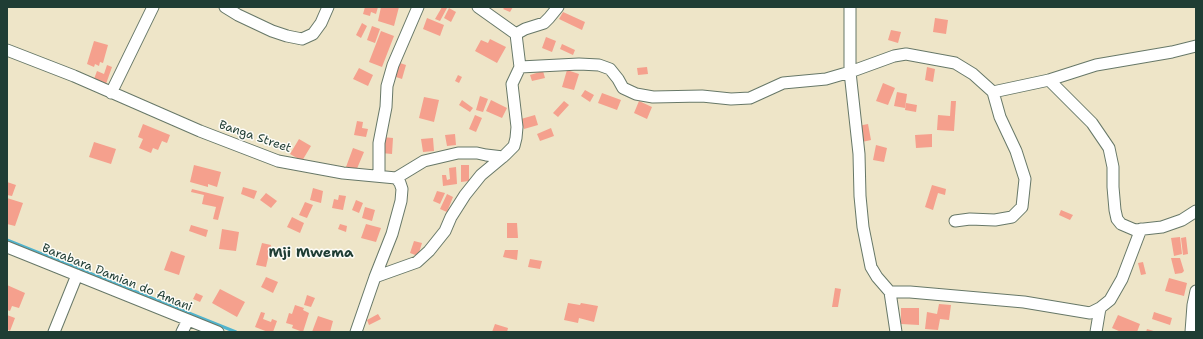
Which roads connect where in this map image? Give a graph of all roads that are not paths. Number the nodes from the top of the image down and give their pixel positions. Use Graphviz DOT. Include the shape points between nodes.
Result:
graph roads {
  1 [pos="153,7"];
  2 [pos="225,7"];
  3 [pos="328,7"];
  4 [pos="418,7"];
  5 [pos="478,7"];
  6 [pos="558,7"];
  7 [pos="850,7"];
  8 [pos="516,34"];
  9 [pos="1196,46"];
  10 [pos="7,50"];
  11 [pos="520,68"];
  12 [pos="850,72"];
  13 [pos="1049,80"];
  14 [pos="993,92"];
  15 [pos="111,93"];
  16 [pos="503,157"];
  17 [pos="379,176"];
  18 [pos="396,178"];
  19 [pos="1196,211"];
  20 [pos="955,221"];
  21 [pos="1141,229"];
  22 [pos="7,248"];
  23 [pos="77,275"];
  24 [pos="375,278"];
  25 [pos="1196,291"];
  26 [pos="890,292"];
  27 [pos="1100,308"];
  28 [pos="188,320"];
  29 [pos="1191,327"];
  30 [pos="54,332"];
  31 [pos="182,332"];
  32 [pos="218,332"];
  33 [pos="356,332"];
  34 [pos="896,332"];
  35 [pos="1096,332"];
  36 [pos="1181,332"];
  1 -- 15 [label="street"];
  2 -- 3 [label="street" via="272,31 302,39 313,34"];
  4 -- 17 [label="street" via="393,65 387,86 379,143"];
  5 -- 8 [label="street"];
  6 -- 8 [label="street" via="544,23"];
  7 -- 12 [label="street"];
  8 -- 11 [label="street"];
  9 -- 13 [label="street" via="1096,65"];
  10 -- 15 [label="street, Banga Street"];
  11 -- 12 [label="street" via="599,65 610,69 623,88 636,94 653,97 702,96 731,99 750,98 783,83 826,79"];
  11 -- 16 [label="street" via="512,84 517,117 516,138 514,146"];
  12 -- 14 [label="street" via="906,54 955,64 973,74"];
  12 -- 26 [label="street" via="865,238 871,267"];
  13 -- 14 [label="street"];
  13 -- 21 [label="street" via="1092,123 1109,148 1117,219 1121,224 1135,230"];
  14 -- 20 [label="street" via="1000,117 1016,151 1025,179 1022,208 1007,218"];
  15 -- 17 [label="street, Banga Street" via="200,132 278,161 343,173"];
  16 -- 18 [label="street" via="458,153 424,161"];
  16 -- 24 [label="street" via="481,175 429,251 417,262"];
  17 -- 18 [label="street, Banga Street"];
  18 -- 24 [label="street" via="402,189 401,201 392,234"];
  19 -- 21 [label="street" via="1182,220"];
  21 -- 27 [label="street" via="1122,279 1110,300"];
  22 -- 23 [label="street, Barabara Damian do Amani"];
  23 -- 28 [label="street, Barabara Damian do Amani"];
  23 -- 30 [label="street"];
  24 -- 33 [label="street"];
  25 -- 29 [label="street"];
  26 -- 27 [label="street" via="1024,302 1090,313"];
  26 -- 34 [label="street"];
  27 -- 35 [label="street"];
  28 -- 31 [label="street"];
  28 -- 32 [label="street, Barabara Damian do Amani"];
  29 -- 36 [label="street"];
}
